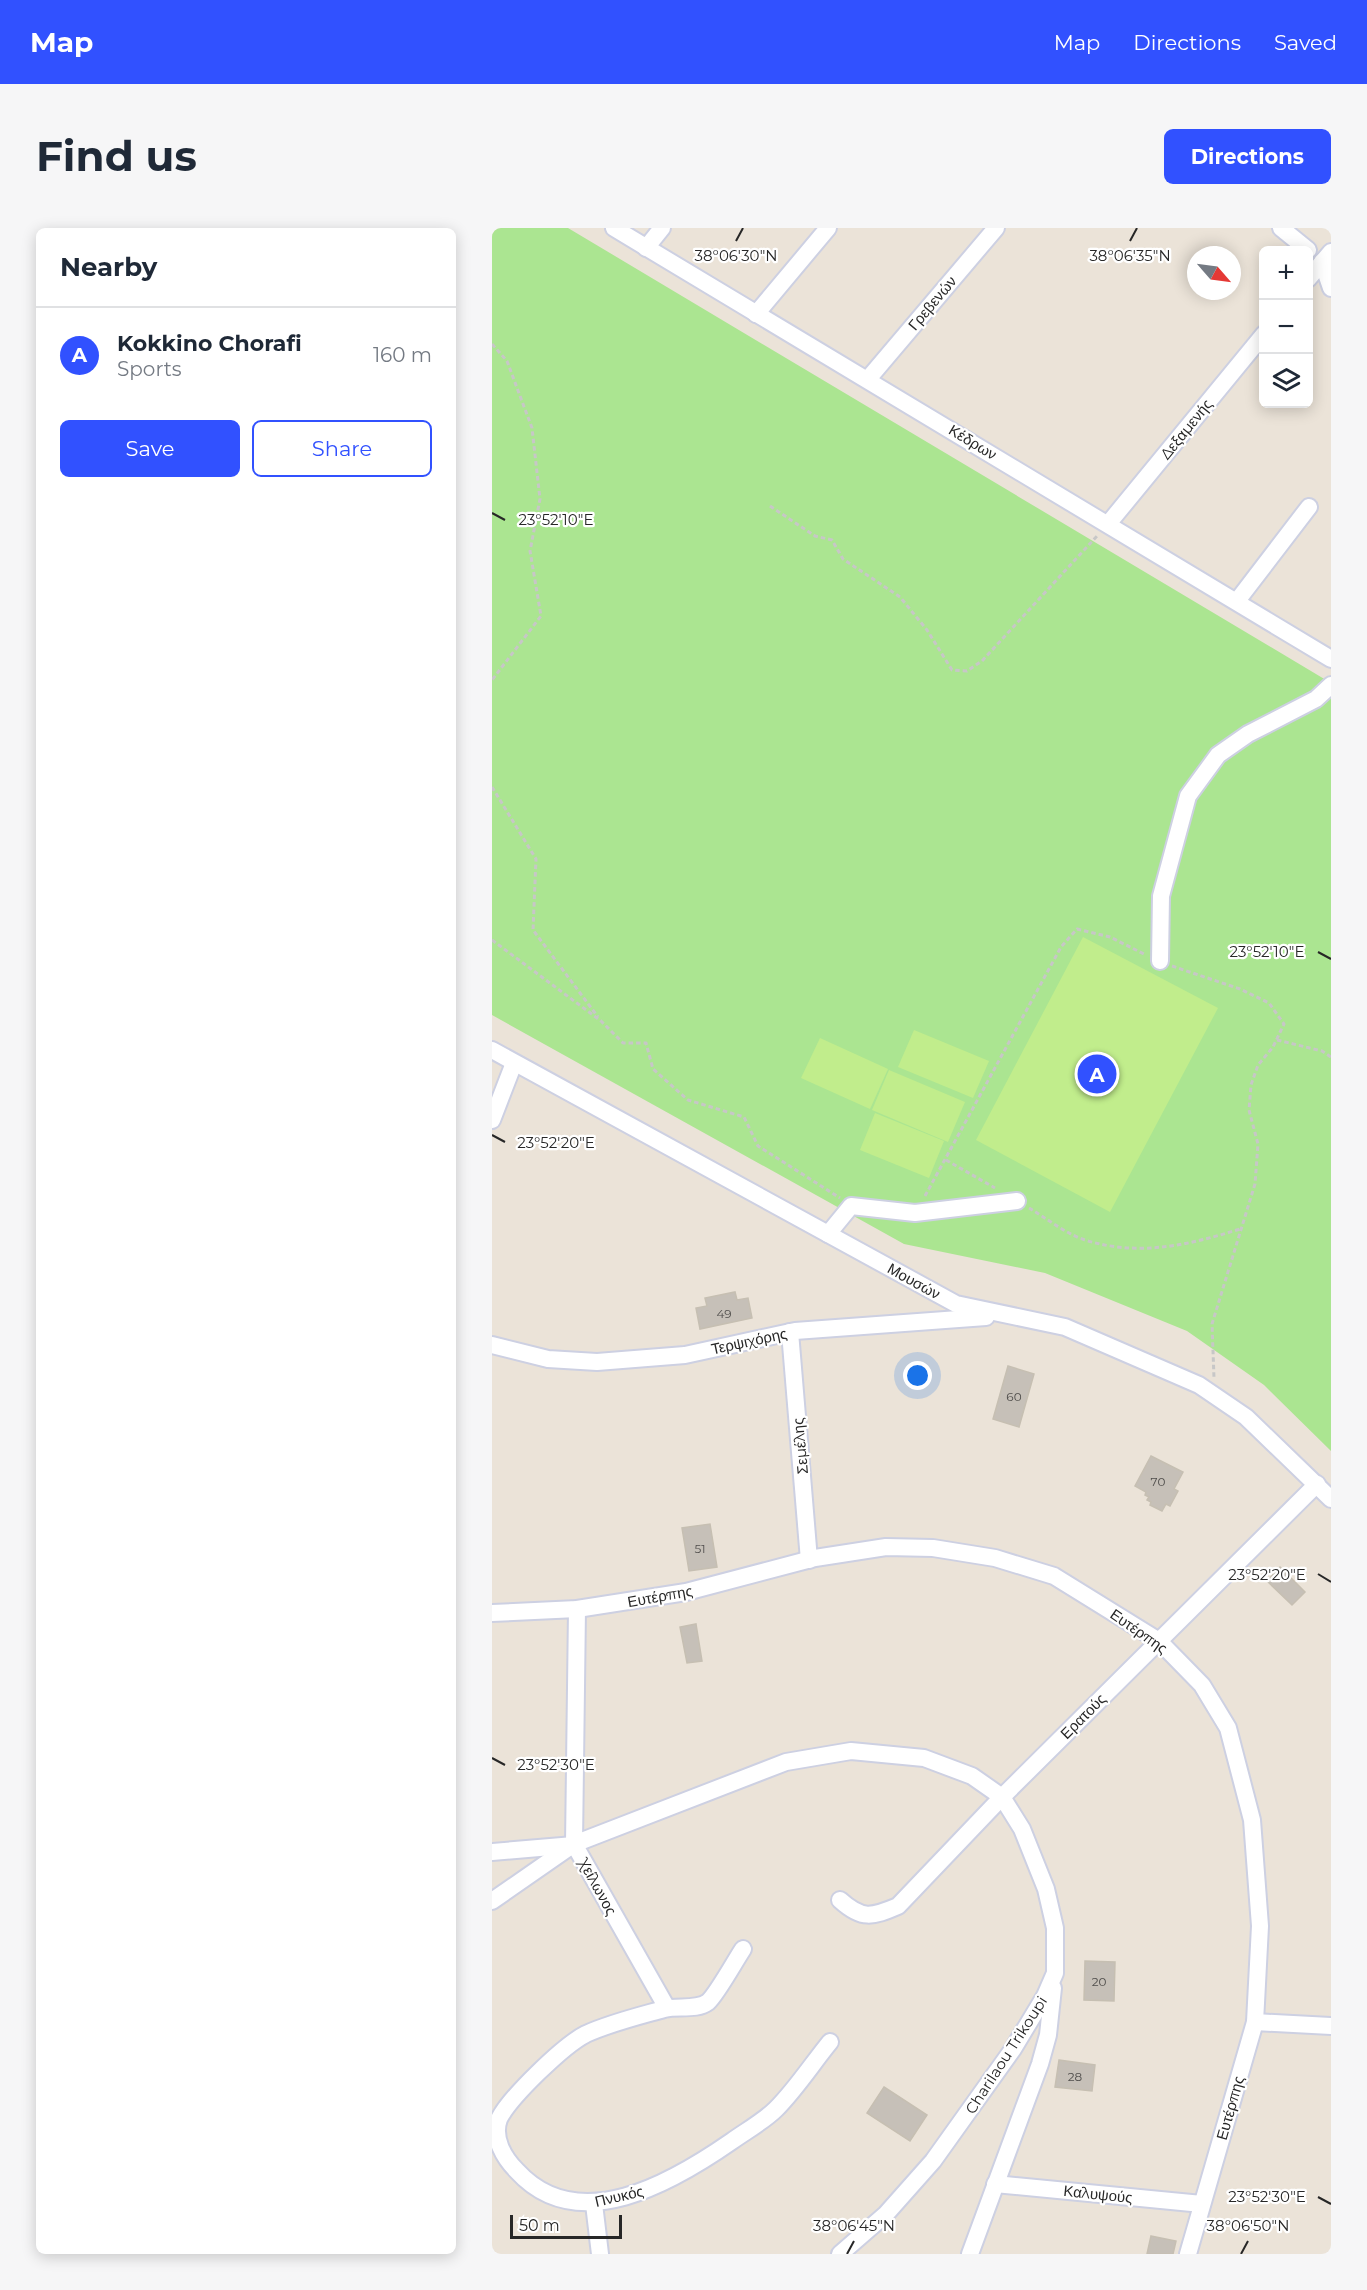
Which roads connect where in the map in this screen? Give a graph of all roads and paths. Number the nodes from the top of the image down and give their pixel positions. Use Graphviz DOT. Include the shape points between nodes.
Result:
graph roads {
  1 [pos="614,228"];
  2 [pos="662,228"];
  3 [pos="828,228"];
  4 [pos="996,228"];
  5 [pos="1281,228"];
  6 [pos="1302,246"];
  7 [pos="646,248"];
  8 [pos="1313,253"];
  9 [pos="1328,260"];
  10 [pos="1313,274"];
  11 [pos="1331,288"];
  12 [pos="756,314"];
  13 [pos="1259,339"];
  14 [pos="492,344"];
  15 [pos="868,379"];
  16 [pos="770,506"];
  17 [pos="1309,507"];
  18 [pos="1108,524"];
  19 [pos="1237,601"];
  20 [pos="1331,659"];
  21 [pos="492,680"];
  22 [pos="1331,685"];
  23 [pos="492,787"];
  24 [pos="492,940"];
  25 [pos="1160,961"];
  26 [pos="601,1021"];
  27 [pos="1277,1040"];
  28 [pos="492,1050"];
  29 [pos="1331,1057"];
  30 [pos="514,1063"];
  31 [pos="492,1120"];
  32 [pos="945,1160"];
  33 [pos="1017,1201"];
  34 [pos="851,1206"];
  35 [pos="915,1214"];
  36 [pos="1240,1229"];
  37 [pos="828,1234"];
  38 [pos="954,1311"];
  39 [pos="790,1332"];
  40 [pos="492,1345"];
  41 [pos="1214,1396"];
  42 [pos="1317,1484"];
  43 [pos="1331,1499"];
  44 [pos="810,1560"];
  45 [pos="577,1609"];
  46 [pos="492,1613"];
  47 [pos="1159,1641"];
  48 [pos="1002,1797"];
  49 [pos="574,1845"];
  50 [pos="492,1852"];
  51 [pos="840,1900"];
  52 [pos="492,1901"];
  53 [pos="743,1949"];
  54 [pos="1055,1973"];
  55 [pos="667,2008"];
  56 [pos="1255,2022"];
  57 [pos="1331,2026"];
  58 [pos="830,2042"];
  59 [pos="995,2184"];
  60 [pos="594,2204"];
  61 [pos="1202,2204"];
  62 [pos="600,2254"];
  63 [pos="840,2254"];
  64 [pos="970,2254"];
  65 [pos="1188,2254"];
  1 -- 7 [label="street, Κέδρων"];
  2 -- 7 [label="street"];
  3 -- 12 [label="street"];
  4 -- 15 [label="street, Γρεβενών"];
  5 -- 6 [label="street"];
  7 -- 12 [label="street, Κέδρων"];
  8 -- 9 [label="street"];
  9 -- 10 [label="street"];
  9 -- 11 [label="street"];
  12 -- 15 [label="street, Κέδρων"];
  13 -- 18 [label="street, Δεξαμενής"];
  14 -- 21 [label="path" via="507,361 532,428 540,499 530,551 541,616"];
  15 -- 18 [label="street, Κέδρων"];
  16 -- 18 [label="path" via="816,536 832,540 843,559 900,597 952,670 967,670 982,661"];
  17 -- 19 [label="street"];
  18 -- 19 [label="street, Κέδρων"];
  19 -- 20 [label="street, Κέδρων"];
  22 -- 25 [label="street" via="1316,699 1248,734 1218,755 1188,796 1161,896"];
  23 -- 26 [label="path" via="536,859 533,930"];
  24 -- 26 [label="path"];
  25 -- 27 [label="path" via="1269,1003 1284,1024"];
  25 -- 32 [label="path" via="1077,928 1061,947"];
  26 -- 34 [label="path" via="623,1043 646,1043 653,1069 688,1100 744,1117 758,1146"];
  27 -- 29 [label="path" via="1322,1051"];
  27 -- 36 [label="path" via="1258,1065 1251,1085 1249,1110 1258,1144 1255,1184"];
  28 -- 30 [label="street, Μουσών"];
  30 -- 31 [label="street"];
  30 -- 37 [label="street, Μουσών"];
  32 -- 33 [label="path"];
  32 -- 35 [label="path"];
  33 -- 35 [label="street"];
  33 -- 36 [label="path" via="1084,1240 1135,1248 1184,1246"];
  34 -- 35 [label="street"];
  34 -- 37 [label="street"];
  36 -- 41 [label="path" via="1212,1324"];
  37 -- 38 [label="street, Μουσών"];
  38 -- 39 [label="street, Τερψιχόρης"];
  38 -- 41 [label="street, Τερψιχόρης" via="1065,1327 1199,1385"];
  39 -- 40 [label="street, Τερψιχόρης" via="685,1355 597,1362 548,1359"];
  39 -- 44 [label="street, Σεμέλης"];
  41 -- 42 [label="street" via="1246,1417"];
  42 -- 43 [label="street"];
  42 -- 47 [label="street, Ερατούς"];
  44 -- 45 [label="street, Ευτέρπης" via="686,1592"];
  44 -- 47 [label="street, Ευτέρπης" via="886,1547 933,1548 995,1558 1054,1576"];
  45 -- 46 [label="street, Ευτέρπης"];
  45 -- 49 [label="street, Χείλωνος"];
  47 -- 48 [label="street, Ερατούς"];
  47 -- 56 [label="street, Ευτέρπης" via="1202,1685 1228,1728 1252,1820 1260,1926"];
  48 -- 49 [label="street, Charilaou Trikoupi" via="972,1776 924,1758 851,1751 786,1762"];
  48 -- 51 [label="street, Ερατούς" via="898,1906 876,1916 855,1913"];
  48 -- 54 [label="street, Charilaou Trikoupi" via="1022,1829 1046,1889 1055,1928"];
  49 -- 50 [label="street"];
  49 -- 52 [label="street, Charilaou Trikoupi"];
  49 -- 55 [label="street, Χείλωνος"];
  53 -- 55 [label="street, Πνυκός" via="708,2002"];
  54 -- 59 [label="street" via="1048,2035 1040,2064"];
  54 -- 63 [label="street, Charilaou Trikoupi" via="1013,2049 939,2153 886,2214"];
  55 -- 60 [label="street, Πνυκός" via="585,2035 532,2078 498,2121 499,2147 526,2182 548,2196"];
  56 -- 57 [label="street"];
  56 -- 61 [label="street, Ευτέρπης"];
  58 -- 60 [label="street, Πνυκός" via="775,2110 712,2155 658,2187"];
  59 -- 61 [label="street, Καλυψούς"];
  59 -- 64 [label="street"];
  60 -- 62 [label="street"];
  61 -- 65 [label="street, Ευτέρπης"];
}
